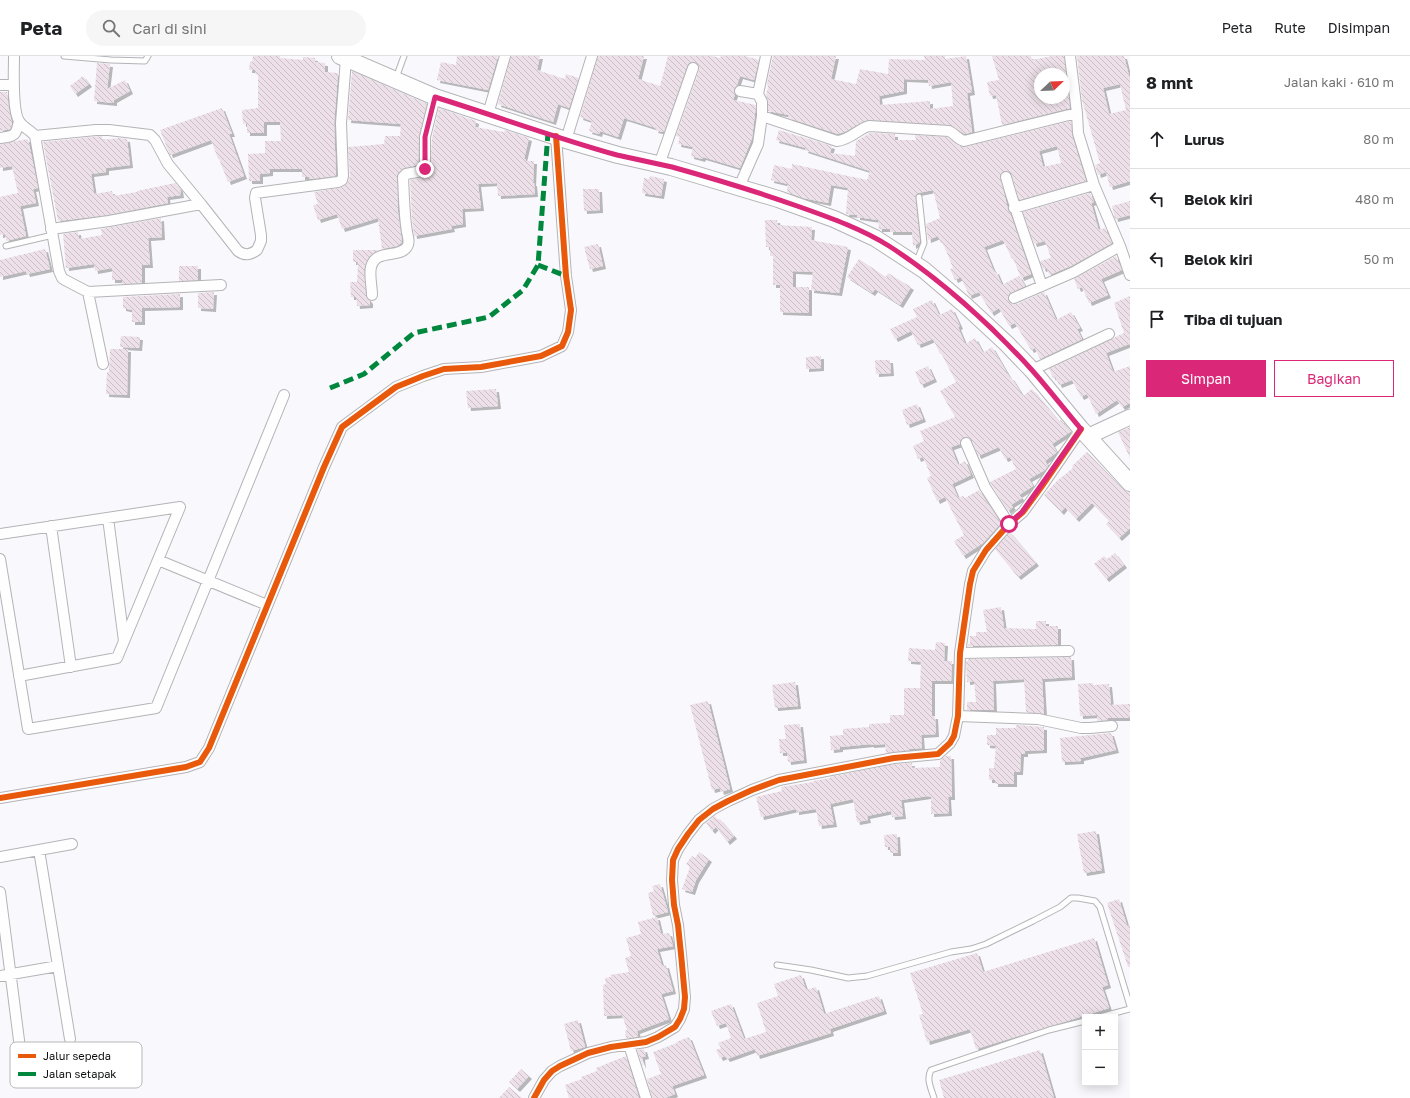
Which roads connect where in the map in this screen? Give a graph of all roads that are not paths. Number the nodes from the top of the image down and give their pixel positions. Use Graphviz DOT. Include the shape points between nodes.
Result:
graph roads {
  1 [pos="14,56"];
  2 [pos="64,56"];
  3 [pos="148,56"];
  4 [pos="404,56"];
  5 [pos="505,56"];
  6 [pos="592,56"];
  7 [pos="766,56"];
  8 [pos="1070,56"];
  9 [pos="343,58"];
  10 [pos="693,68"];
  11 [pos="395,80"];
  12 [pos="0,85"];
  13 [pos="14,85"];
  14 [pos="740,91"];
  15 [pos="758,94"];
  16 [pos="435,97"];
  17 [pos="1077,113"];
  18 [pos="488,114"];
  19 [pos="762,116"];
  20 [pos="19,121"];
  21 [pos="35,136"];
  22 [pos="0,138"];
  23 [pos="561,138"];
  24 [pos="659,165"];
  25 [pos="1006,177"];
  26 [pos="1094,185"];
  27 [pos="739,187"];
  28 [pos="919,197"];
  29 [pos="201,204"];
  30 [pos="1014,208"];
  31 [pos="52,232"];
  32 [pos="6,246"];
  33 [pos="1120,246"];
  34 [pos="915,264"];
  35 [pos="1130,275"];
  36 [pos="221,285"];
  37 [pos="1042,286"];
  38 [pos="88,292"];
  39 [pos="372,295"];
  40 [pos="1014,298"];
  41 [pos="1109,334"];
  42 [pos="103,364"];
  43 [pos="1032,370"];
  44 [pos="284,395"];
  45 [pos="1130,417"];
  46 [pos="1085,433"];
  47 [pos="966,442"];
  48 [pos="1130,483"];
  49 [pos="108,518"];
  50 [pos="1009,524"];
  51 [pos="51,526"];
  52 [pos="0,534"];
  53 [pos="0,559"];
  54 [pos="158,560"];
  55 [pos="208,581"];
  56 [pos="267,605"];
  57 [pos="124,641"];
  58 [pos="1069,651"];
  59 [pos="960,653"];
  60 [pos="71,667"];
  61 [pos="19,676"];
  62 [pos="958,716"];
  63 [pos="1112,726"];
  64 [pos="0,798"];
  65 [pos="72,844"];
  66 [pos="39,850"];
  67 [pos="0,857"];
  68 [pos="0,892"];
  69 [pos="58,966"];
  70 [pos="777,966"];
  71 [pos="5,975"];
  72 [pos="1130,1006"];
  73 [pos="1130,1009"];
  74 [pos="1111,1014"];
  75 [pos="1082,1022"];
  76 [pos="70,1039"];
  77 [pos="19,1042"];
  78 [pos="629,1045"];
  79 [pos="534,1098"];
  80 [pos="646,1098"];
  81 [pos="934,1098"];
  1 -- 13 [label="street"];
  2 -- 3 [label="lane" via="145,61"];
  4 -- 11 [label="lane"];
  5 -- 18 [label="street"];
  6 -- 23 [label="street"];
  7 -- 15 [label="street"];
  8 -- 17 [label="street"];
  9 -- 11 [label="main road"];
  9 -- 29 [label="street" via="342,180 256,193 254,198 261,241 257,250 248,255 238,252"];
  10 -- 24 [label="street"];
  11 -- 16 [label="main road"];
  12 -- 13 [label="street"];
  13 -- 20 [label="street"];
  14 -- 15 [label="street"];
  15 -- 19 [label="street" via="762,102"];
  16 -- 18 [label="main road"];
  16 -- 39 [label="street" via="425,137 425,169 406,174 404,177 407,247 403,252 376,258 371,267"];
  17 -- 19 [label="street" via="964,140 949,131 869,126 837,142"];
  17 -- 26 [label="street" via="1078,133"];
  18 -- 23 [label="main road"];
  19 -- 27 [label="street" via="758,144"];
  20 -- 21 [label="street"];
  20 -- 22 [label="street" via="14,135"];
  21 -- 29 [label="street" via="96,130 150,135 168,164"];
  21 -- 31 [label="street"];
  23 -- 24 [label="main road"];
  23 -- 56 [label="street" via="566,276 571,310 568,332 562,346 541,356 481,367 444,369 423,376 396,387 342,427"];
  24 -- 27 [label="main road"];
  25 -- 30 [label="street"];
  26 -- 30 [label="street"];
  26 -- 33 [label="street"];
  27 -- 34 [label="main road" via="820,214 861,231"];
  28 -- 34 [label="lane" via="924,243"];
  29 -- 31 [label="street"];
  30 -- 37 [label="street"];
  31 -- 32 [label="lane"];
  31 -- 38 [label="street" via="62,278"];
  33 -- 35 [label="street"];
  33 -- 37 [label="street" via="1074,272"];
  34 -- 43 [label="main road" via="965,305"];
  36 -- 38 [label="street"];
  37 -- 40 [label="street"];
  38 -- 42 [label="street"];
  41 -- 43 [label="street"];
  43 -- 46 [label="main road"];
  44 -- 55 [label="street"];
  45 -- 46 [label="street"];
  46 -- 48 [label="main road"];
  46 -- 50 [label="street"];
  47 -- 50 [label="street" via="985,487"];
  49 -- 51 [label="street"];
  49 -- 54 [label="street" via="180,507"];
  49 -- 57 [label="street"];
  50 -- 59 [label="street" via="986,550 973,571"];
  51 -- 52 [label="street"];
  51 -- 60 [label="street"];
  53 -- 61 [label="street"];
  54 -- 55 [label="street"];
  54 -- 57 [label="street"];
  55 -- 56 [label="street"];
  55 -- 61 [label="street" via="156,708 28,729"];
  56 -- 64 [label="street" via="209,748 200,762 186,767"];
  57 -- 60 [label="street" via="117,658"];
  58 -- 59 [label="street"];
  59 -- 62 [label="street"];
  60 -- 61 [label="street"];
  62 -- 63 [label="street" via="1038,719 1085,728"];
  62 -- 78 [label="street" via="954,736 938,754 894,758 778,780 728,801 698,820 673,860 672,880 681,954 684,1009 675,1027 666,1033 646,1042"];
  65 -- 66 [label="street"];
  66 -- 67 [label="street"];
  66 -- 69 [label="street"];
  68 -- 71 [label="street"];
  69 -- 71 [label="street"];
  69 -- 76 [label="street"];
  70 -- 72 [label="lane" via="848,978 867,976 986,944 1040,918 1071,898 1078,898 1095,901 1100,907"];
  71 -- 77 [label="street"];
  73 -- 74 [label="lane"];
  75 -- 81 [label="lane" via="1049,1030 931,1070 929,1080"];
  78 -- 79 [label="street" via="588,1053 560,1066 544,1080"];
  78 -- 80 [label="street"];
}
